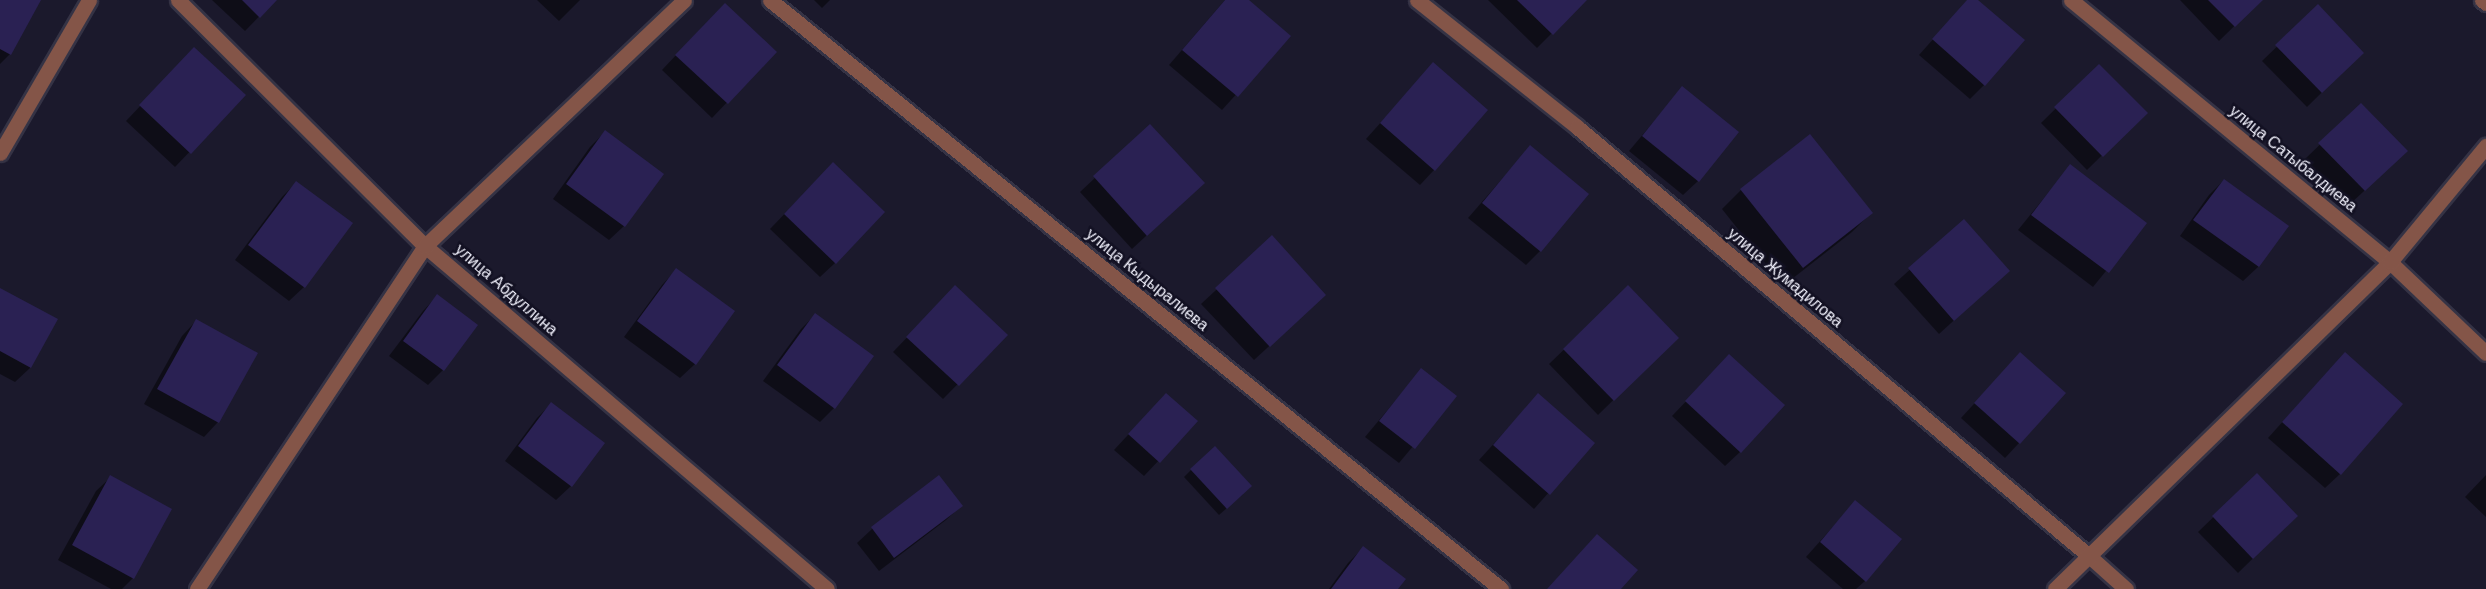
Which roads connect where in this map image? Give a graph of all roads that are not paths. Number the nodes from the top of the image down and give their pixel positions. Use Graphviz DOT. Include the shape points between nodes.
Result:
graph roads {
  1 [pos="89,0"];
  2 [pos="178,0"];
  3 [pos="684,0"];
  4 [pos="770,0"];
  5 [pos="1417,0"];
  6 [pos="2071,0"];
  7 [pos="2482,0"];
  8 [pos="2486,3"];
  9 [pos="2486,146"];
  10 [pos="0,153"];
  11 [pos="425,246"];
  12 [pos="2390,262"];
  13 [pos="2486,352"];
  14 [pos="2088,555"];
  15 [pos="197,589"];
  16 [pos="827,589"];
  17 [pos="1501,589"];
  18 [pos="2055,589"];
  19 [pos="2126,589"];
  1 -- 10 [label="street"];
  2 -- 11 [label="street, улица Абдуллина"];
  3 -- 11 [label="street"];
  4 -- 17 [label="street, улица Кыдыралиева"];
  5 -- 14 [label="street, улица Жумадилова" via="1577,127"];
  6 -- 12 [label="street, улица Сатыбалдиева"];
  7 -- 8 [label="street"];
  9 -- 12 [label="street"];
  11 -- 15 [label="street"];
  11 -- 16 [label="street, улица Абдуллина"];
  12 -- 13 [label="street, улица Сатыбалдиева"];
  12 -- 14 [label="street"];
  14 -- 18 [label="street"];
  14 -- 19 [label="street, улица Жумадилова"];
}
